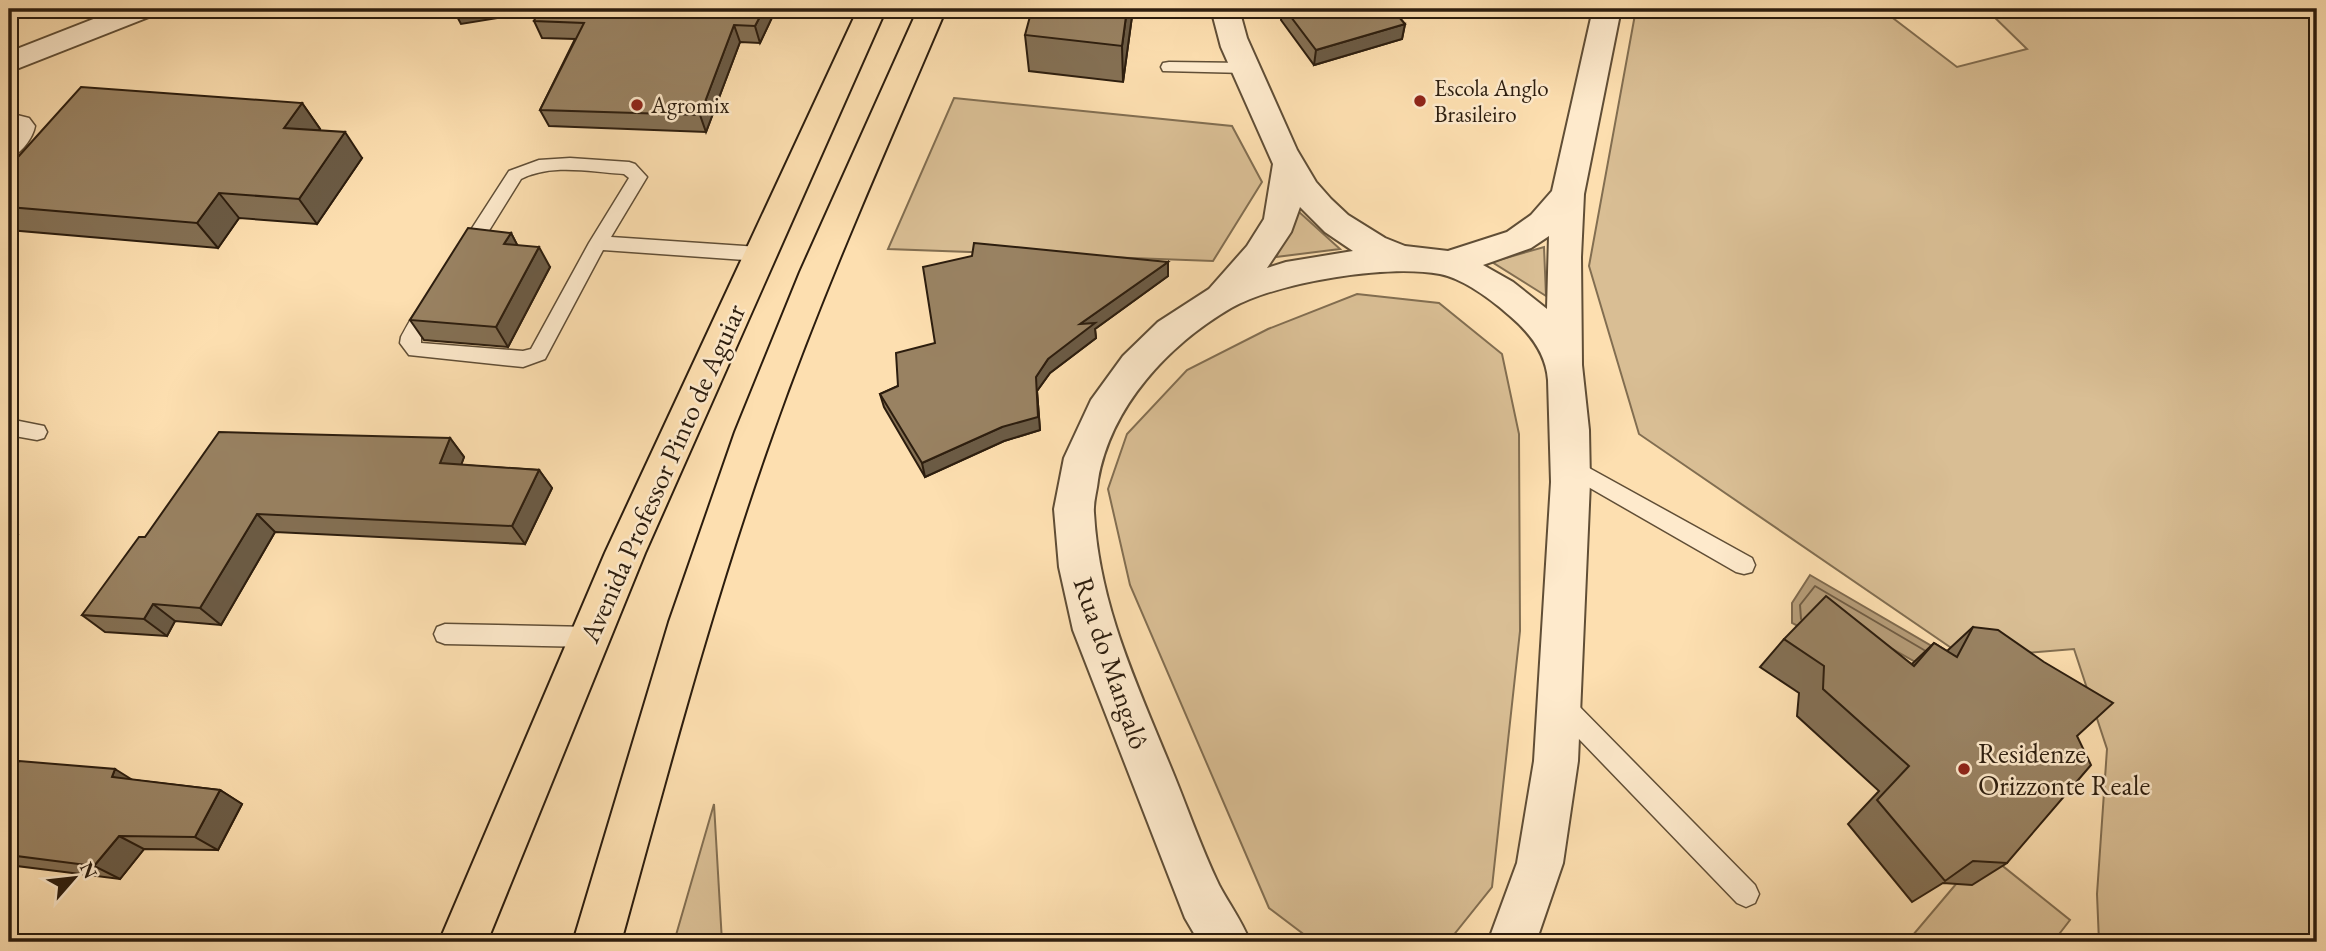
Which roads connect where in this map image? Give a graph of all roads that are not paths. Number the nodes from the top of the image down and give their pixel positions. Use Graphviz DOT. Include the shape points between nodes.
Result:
graph roads {
  1 [pos="144,9"];
  2 [pos="872,9"];
  3 [pos="932,9"];
  4 [pos="1225,9"];
  5 [pos="1606,9"];
  6 [pos="9,63"];
  7 [pos="1169,67"];
  8 [pos="1246,68"];
  9 [pos="9,120"];
  10 [pos="9,152"];
  11 [pos="1287,167"];
  12 [pos="1568,194"];
  13 [pos="598,243"];
  14 [pos="759,254"];
  15 [pos="1401,258"];
  16 [pos="1448,262"];
  17 [pos="456,268"];
  18 [pos="441,291"];
  19 [pos="1221,298"];
  20 [pos="1565,365"];
  21 [pos="9,427"];
  22 [pos="37,432"];
  23 [pos="1571,467"];
  24 [pos="1744,565"];
  25 [pos="445,634"];
  26 [pos="590,638"];
  27 [pos="1560,703"];
  28 [pos="1746,894"];
  29 [pos="463,942"];
  30 [pos="597,942"];
  31 [pos="1226,942"];
  32 [pos="1512,942"];
  1 -- 6 [label="street"];
  2 -- 14 [label="main road, Avenida Professor Pinto de Aguiar"];
  3 -- 30 [label="main road" via="754,432 704,576"];
  4 -- 8 [label="street, Rua do Mangalô"];
  5 -- 12 [label="street, Rua do Mangalô"];
  7 -- 8 [label="lane"];
  8 -- 11 [label="street, Rua do Mangalô"];
  9 -- 10 [label="lane" via="26,126"];
  11 -- 15 [label="street, Rua do Mangalô" via="1332,221 1358,239"];
  11 -- 19 [label="street, Rua do Mangalô" via="1284,206 1273,234"];
  12 -- 16 [label="street, Rua do Mangalô" via="1543,222 1518,240"];
  12 -- 20 [label="street, Rua do Mangalô"];
  13 -- 14 [label="lane"];
  13 -- 17 [label="lane" via="636,181 634,171 540,165 515,176"];
  13 -- 18 [label="lane" via="542,351 523,359 422,352 412,347 411,337"];
  14 -- 26 [label="main road, Avenida Professor Pinto de Aguiar"];
  15 -- 16 [label="street, Rua do Mangalô"];
  15 -- 19 [label="street, Rua do Mangalô" via="1286,275"];
  16 -- 20 [label="street, Rua do Mangalô" via="1518,301 1543,327"];
  19 -- 31 [label="street, Rua do Mangalô" via="1171,331 1136,366 1104,410 1083,458 1074,509 1079,567 1094,630 1202,901"];
  20 -- 23 [label="street, Rua do Mangalô"];
  21 -- 22 [label="lane"];
  23 -- 24 [label="lane"];
  23 -- 27 [label="street, Rua do Mangalô"];
  25 -- 26 [label="lane"];
  26 -- 29 [label="main road, Avenida Professor Pinto de Aguiar"];
  27 -- 28 [label="lane"];
  27 -- 32 [label="street, Rua do Mangalô" via="1546,838"];
}
